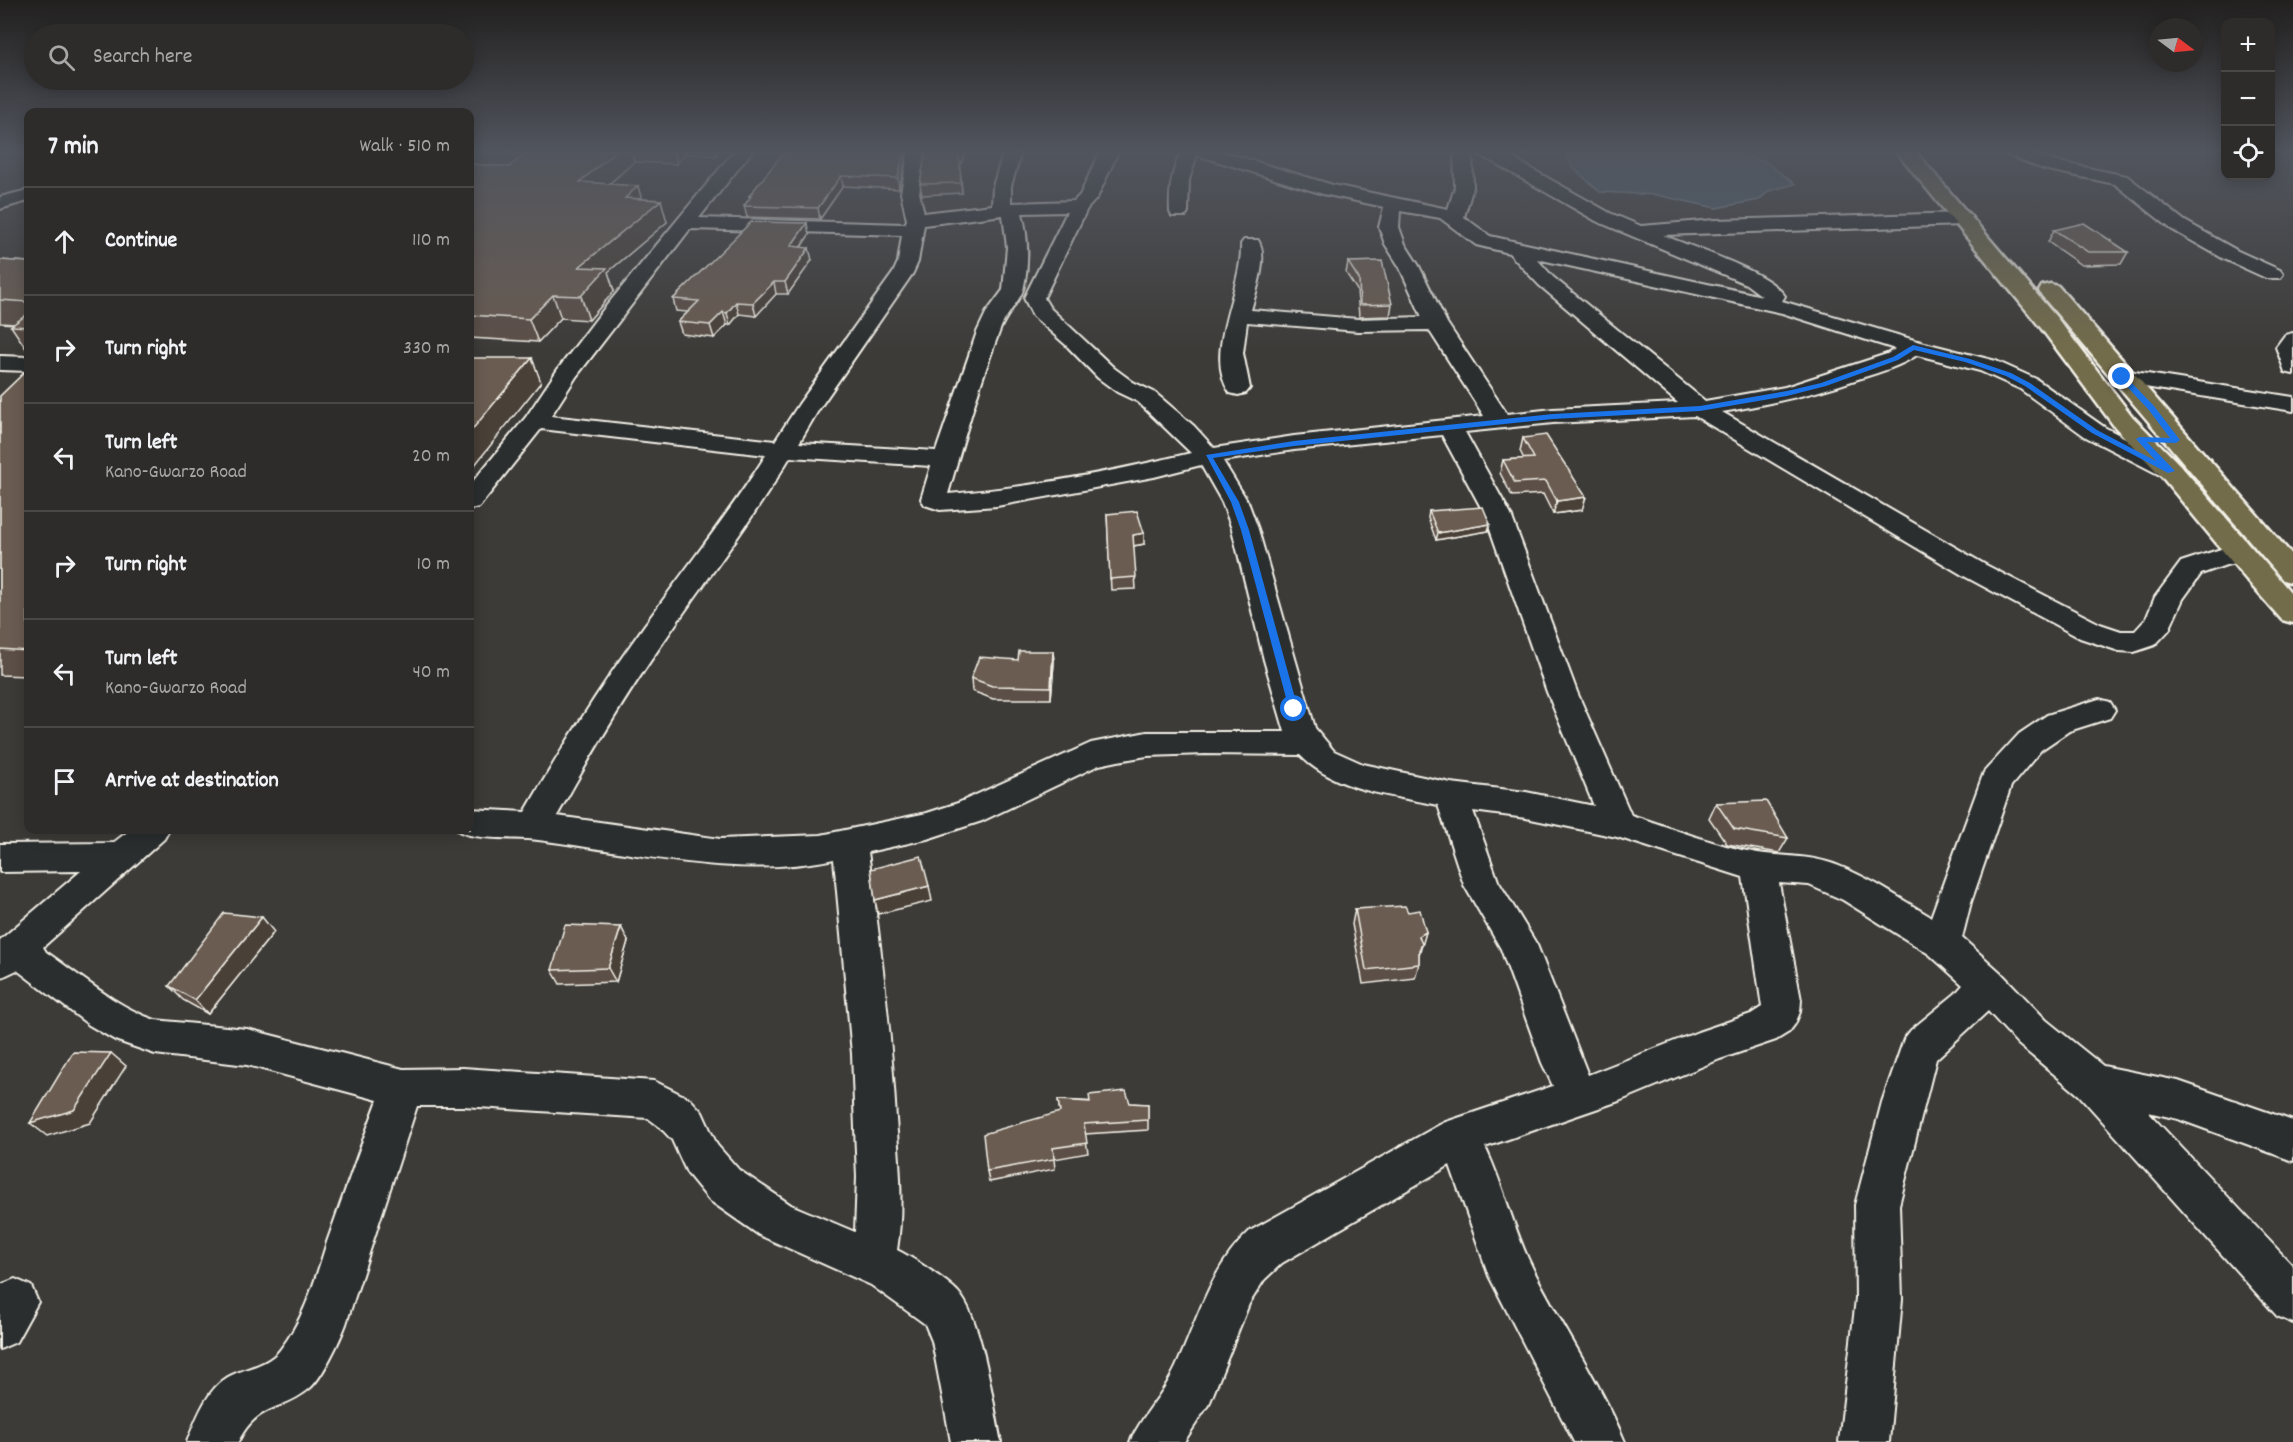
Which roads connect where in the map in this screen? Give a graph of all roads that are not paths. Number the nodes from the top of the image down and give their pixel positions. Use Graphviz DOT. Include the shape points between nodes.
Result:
graph roads {
  1 [pos="691,217"];
  2 [pos="913,217"];
  3 [pos="958,217"];
  4 [pos="1011,217"];
  5 [pos="1074,217"];
  6 [pos="1391,217"];
  7 [pos="1607,217"];
  8 [pos="1986,217"];
  9 [pos="2168,217"];
  10 [pos="1454,218"];
  11 [pos="1963,219"];
  12 [pos="686,223"];
  13 [pos="914,225"];
  14 [pos="1638,231"];
  15 [pos="1251,244"];
  16 [pos="1517,250"];
  17 [pos="2273,274"];
  18 [pos="1022,298"];
  19 [pos="1787,308"];
  20 [pos="1240,315"];
  21 [pos="1436,323"];
  22 [pos="2293,340"];
  23 [pos="1913,347"];
  24 [pos="0,363"];
  25 [pos="24,364"];
  26 [pos="2293,367"];
  27 [pos="2122,377"];
  28 [pos="1238,388"];
  29 [pos="2293,404"];
  30 [pos="1700,409"];
  31 [pos="535,421"];
  32 [pos="1500,422"];
  33 [pos="1451,428"];
  34 [pos="2140,439"];
  35 [pos="2176,440"];
  36 [pos="782,449"];
  37 [pos="1208,456"];
  38 [pos="946,459"];
  39 [pos="2171,471"];
  40 [pos="474,496"];
  41 [pos="2240,554"];
  42 [pos="2289,567"];
  43 [pos="2293,613"];
  44 [pos="2099,710"];
  45 [pos="1308,744"];
  46 [pos="1452,795"];
  47 [pos="474,822"];
  48 [pos="1618,824"];
  49 [pos="535,826"];
  50 [pos="147,834"];
  51 [pos="849,842"];
  52 [pos="120,857"];
  53 [pos="0,858"];
  54 [pos="1760,867"];
  55 [pos="1942,943"];
  56 [pos="10,952"];
  57 [pos="1987,984"];
  58 [pos="2092,1082"];
  59 [pos="403,1088"];
  60 [pos="1578,1096"];
  61 [pos="1458,1137"];
  62 [pos="2293,1141"];
  63 [pos="872,1262"];
  64 [pos="2293,1300"];
  65 [pos="212,1442"];
  66 [pos="976,1442"];
  67 [pos="1155,1442"];
  68 [pos="1600,1442"];
  69 [pos="1864,1442"];
  1 -- 12 [label="street"];
  2 -- 13 [label="street"];
  3 -- 13 [label="street"];
  4 -- 18 [label="street" via="1017,228"];
  5 -- 18 [label="street" via="1051,268"];
  6 -- 21 [label="street" via="1389,232"];
  7 -- 14 [label="street"];
  8 -- 27 [label="main road"];
  9 -- 17 [label="street" via="2231,255"];
  10 -- 16 [label="street" via="1482,241"];
  11 -- 14 [label="street"];
  11 -- 34 [label="main road"];
  12 -- 13 [label="street"];
  12 -- 31 [label="street" via="555,374"];
  13 -- 36 [label="street" via="903,273"];
  14 -- 19 [label="street" via="1753,279"];
  15 -- 20 [label="street" via="1251,274"];
  16 -- 19 [label="street"];
  16 -- 30 [label="street" via="1546,281"];
  18 -- 37 [label="street" via="1074,340 1106,373 1146,398 1185,431"];
  18 -- 38 [label="street" via="1000,307 978,359"];
  19 -- 23 [label="street"];
  20 -- 21 [label="street" via="1358,325"];
  20 -- 28 [label="street" via="1233,333 1232,364"];
  21 -- 32 [label="street"];
  22 -- 26 [label="street" via="2287,347"];
  23 -- 30 [label="street" via="1895,359 1823,384"];
  23 -- 39 [label="street" via="2008,374 2095,432"];
  24 -- 25 [label="street"];
  27 -- 29 [label="street"];
  27 -- 35 [label="main road"];
  30 -- 32 [label="street"];
  30 -- 41 [label="street" via="1974,570 2108,638 2134,642 2145,638 2159,623 2169,597 2191,568"];
  31 -- 36 [label="street"];
  31 -- 40 [label="street"];
  32 -- 33 [label="street"];
  33 -- 37 [label="street" via="1294,443"];
  33 -- 48 [label="street" via="1498,515 1577,731"];
  34 -- 35 [label="main road"];
  34 -- 39 [label="main road"];
  35 -- 42 [label="main road"];
  36 -- 38 [label="street"];
  36 -- 49 [label="street" via="646,646 568,766"];
  37 -- 38 [label="street" via="1064,487 945,503 934,499"];
  37 -- 45 [label="street" via="1235,502 1245,530 1299,728"];
  39 -- 41 [label="main road"];
  41 -- 43 [label="main road"];
  44 -- 55 [label="street" via="2058,723 2030,742 1996,781"];
  45 -- 46 [label="street" via="1323,759 1355,775"];
  45 -- 51 [label="street" via="1147,744 1091,754 970,812 927,826"];
  46 -- 48 [label="street"];
  46 -- 60 [label="street" via="1482,885 1518,945"];
  47 -- 49 [label="street"];
  48 -- 54 [label="street" via="1699,852"];
  49 -- 51 [label="street" via="720,853 774,852"];
  50 -- 52 [label="street"];
  51 -- 63 [label="street" via="875,1099 880,1194"];
  52 -- 53 [label="street"];
  52 -- 56 [label="street"];
  54 -- 55 [label="street" via="1827,876"];
  54 -- 60 [label="street" via="1782,1000 1781,1012 1775,1020"];
  55 -- 57 [label="street"];
  56 -- 59 [label="street" via="33,963 103,1013 155,1037 247,1047"];
  57 -- 58 [label="street" via="2032,1032"];
  57 -- 69 [label="street" via="1969,1006 1918,1052 1903,1102 1877,1204 1879,1299"];
  58 -- 62 [label="street" via="2178,1100"];
  58 -- 64 [label="street"];
  59 -- 63 [label="street" via="463,1087 654,1100 687,1126 702,1159 724,1185 775,1220"];
  59 -- 65 [label="street" via="323,1324 296,1369 283,1379 244,1395 225,1416"];
  60 -- 61 [label="street"];
  61 -- 67 [label="street" via="1266,1246 1248,1263 1214,1329 1193,1385"];
  61 -- 68 [label="street" via="1479,1180 1504,1258"];
  63 -- 66 [label="street" via="941,1308 951,1324"];
}
